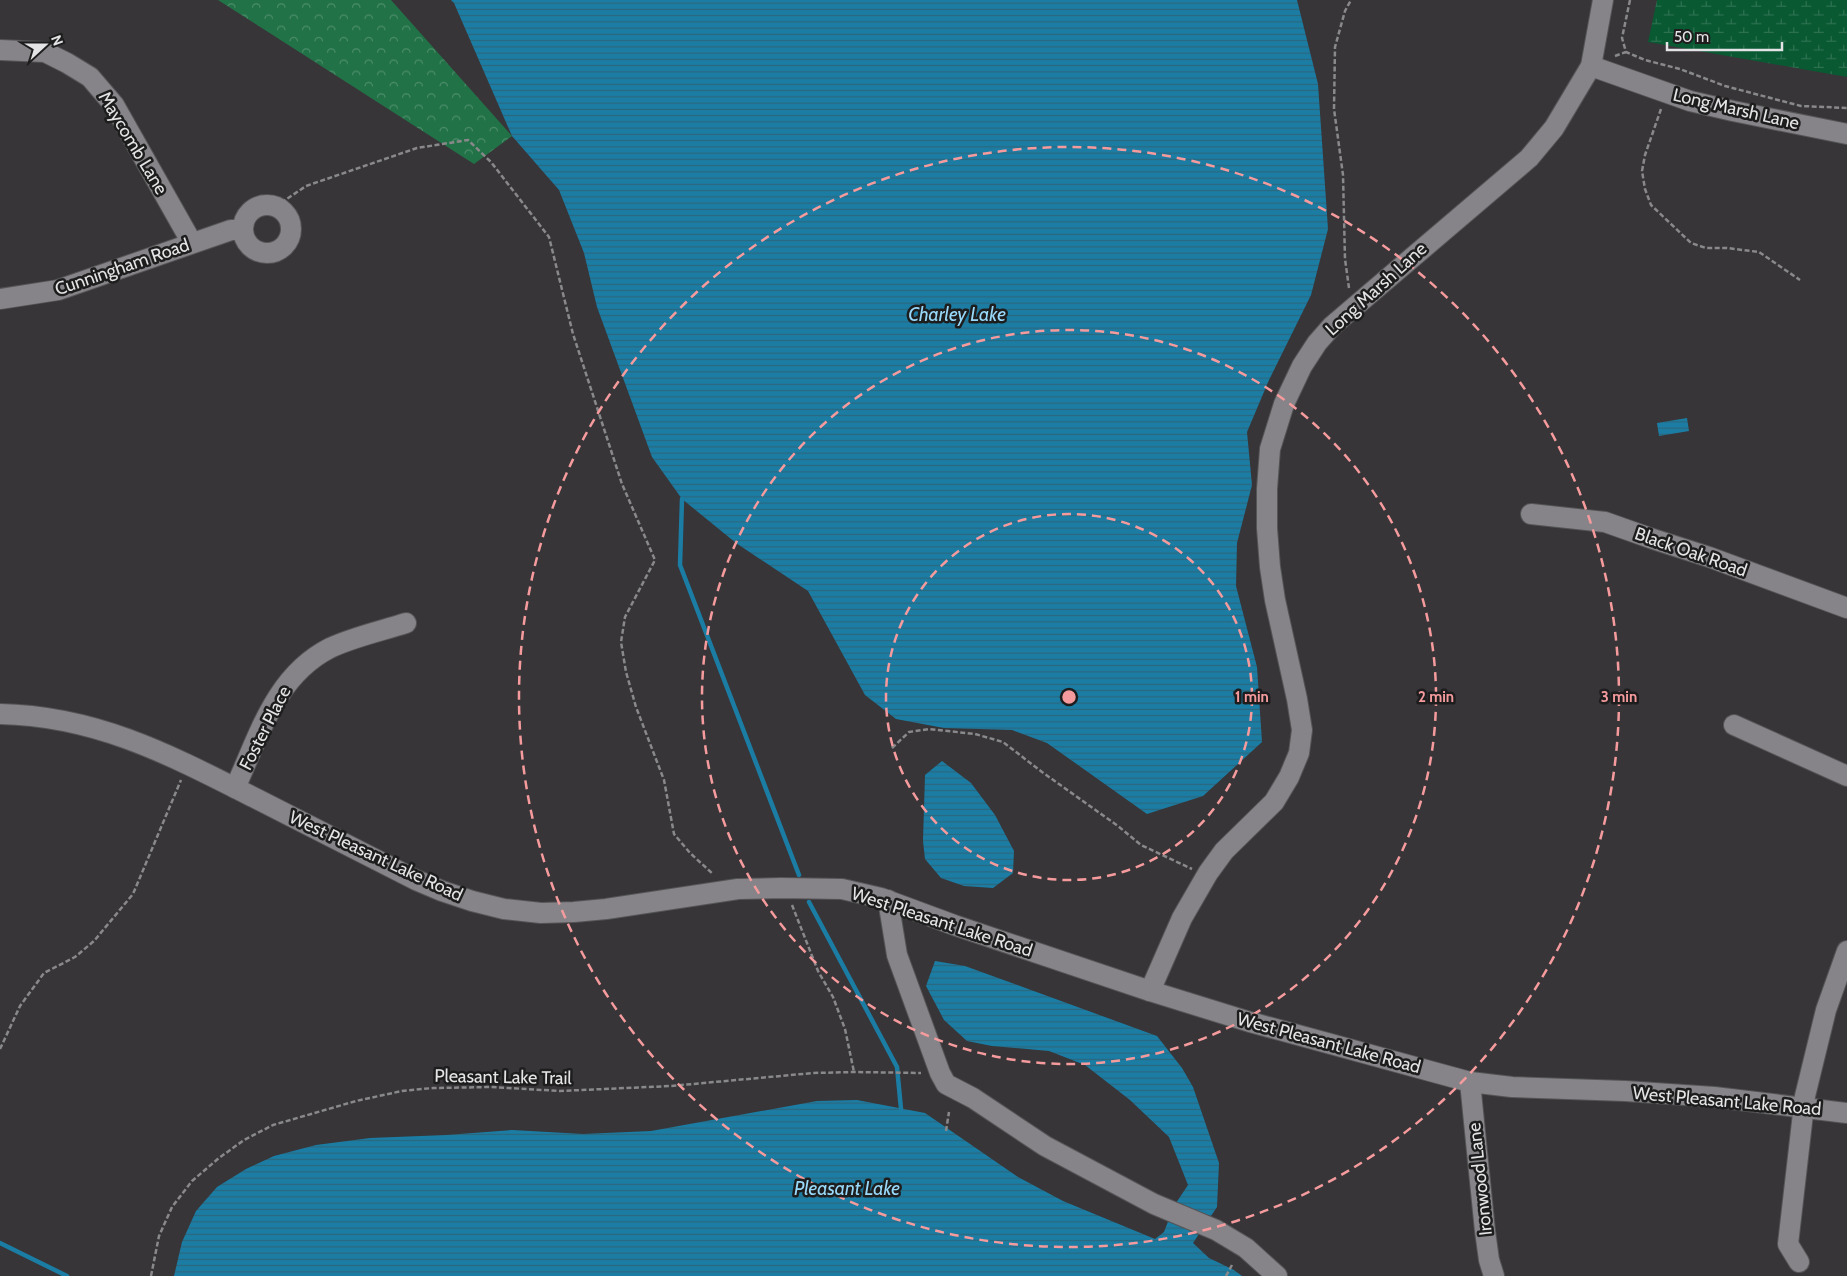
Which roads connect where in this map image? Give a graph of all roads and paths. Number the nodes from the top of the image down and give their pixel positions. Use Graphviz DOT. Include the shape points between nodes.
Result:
graph roads {
  1 [pos="1351,0"];
  2 [pos="1603,0"];
  3 [pos="1630,0"];
  4 [pos="0,50"];
  5 [pos="1591,66"];
  6 [pos="1665,93"];
  7 [pos="1847,108"];
  8 [pos="1847,134"];
  9 [pos="275,206"];
  10 [pos="243,230"];
  11 [pos="192,243"];
  12 [pos="1800,280"];
  13 [pos="0,300"];
  14 [pos="1352,307"];
  15 [pos="1531,514"];
  16 [pos="1847,608"];
  17 [pos="406,623"];
  18 [pos="0,714"];
  19 [pos="1734,726"];
  20 [pos="892,748"];
  21 [pos="188,764"];
  22 [pos="1847,776"];
  23 [pos="236,788"];
  24 [pos="1206,876"];
  25 [pos="786,888"];
  26 [pos="729,890"];
  27 [pos="888,900"];
  28 [pos="1847,951"];
  29 [pos="1150,991"];
  30 [pos="0,1049"];
  31 [pos="854,1072"];
  32 [pos="940,1073"];
  33 [pos="1470,1082"];
  34 [pos="1804,1107"];
  35 [pos="948,1112"];
  36 [pos="1847,1113"];
  37 [pos="946,1131"];
  38 [pos="1799,1262"];
  39 [pos="1232,1264"];
  40 [pos="151,1276"];
  41 [pos="1226,1276"];
  42 [pos="1277,1276"];
  43 [pos="1494,1276"];
  1 -- 14 [label="path" via="1335,47 1334,108 1343,176 1345,259"];
  2 -- 5 [label="street"];
  3 -- 7 [label="path" via="1622,38 1626,52 1726,86 1801,106"];
  4 -- 11 [label="street, Maycomb Lane" via="45,52 90,77 114,106"];
  5 -- 6 [label="street, Long Marsh Lane"];
  5 -- 14 [label="street, Long Marsh Lane" via="1554,128 1529,158"];
  6 -- 8 [label="street, Long Marsh Lane" via="1733,111"];
  6 -- 12 [label="path" via="1642,171 1651,205 1691,244 1759,252"];
  9 -- 10 [label="street" via="253,209 247,215"];
  9 -- 10 [label="street" via="287,216 290,231 289,238 279,249 271,252 256,250 249,245"];
  9 -- 26 [label="path" via="306,186 417,148 468,140 491,162 548,237 573,334 622,484 655,560 625,617 621,642 626,672 664,780 674,834"];
  10 -- 11 [label="street, Cunningham Road" via="231,230"];
  11 -- 13 [label="street, Cunningham Road" via="58,290"];
  14 -- 24 [label="street, Long Marsh Lane" via="1327,331 1302,366 1284,404 1270,450 1267,489 1270,567 1302,730 1299,753 1274,802 1224,851"];
  15 -- 16 [label="street, Black Oak Road" via="1606,522 1709,556"];
  17 -- 23 [label="street, Foster Place" via="331,648 312,658 295,673 271,708"];
  18 -- 21 [label="street, West Pleasant Lake Road" via="54,719 92,727 136,741"];
  19 -- 22 [label="street"];
  20 -- 24 [label="path" via="909,732 929,729 976,734 1004,742 1141,845"];
  21 -- 23 [label="street, West Pleasant Lake Road"];
  21 -- 30 [label="path" via="133,894 94,941 75,957 44,973 20,1006"];
  23 -- 26 [label="street, West Pleasant Lake Road" via="442,891 504,909 574,912"];
  24 -- 29 [label="street, Long Marsh Lane" via="1182,918"];
  25 -- 26 [label="street, West Pleasant Lake Road"];
  25 -- 27 [label="street, West Pleasant Lake Road" via="842,889"];
  25 -- 31 [label="path" via="818,972 833,997 845,1029"];
  27 -- 29 [label="street, West Pleasant Lake Road"];
  27 -- 32 [label="street" via="897,955"];
  28 -- 34 [label="street" via="1826,1010"];
  29 -- 33 [label="street, West Pleasant Lake Road"];
  31 -- 32 [label="path, Pleasant Lake Trail"];
  31 -- 40 [label="path, Pleasant Lake Trail" via="560,1091 433,1088 402,1091 299,1117 273,1125 244,1140 192,1181 172,1207 159,1236"];
  32 -- 42 [label="street" via="946,1084 1045,1146 1154,1204 1216,1230 1246,1248"];
  33 -- 34 [label="street, West Pleasant Lake Road" via="1714,1097"];
  33 -- 43 [label="street, Ironwood Lane" via="1485,1231"];
  34 -- 36 [label="street, West Pleasant Lake Road"];
  34 -- 38 [label="street" via="1788,1244"];
  35 -- 37 [label="path"];
  39 -- 41 [label="path"];
}
